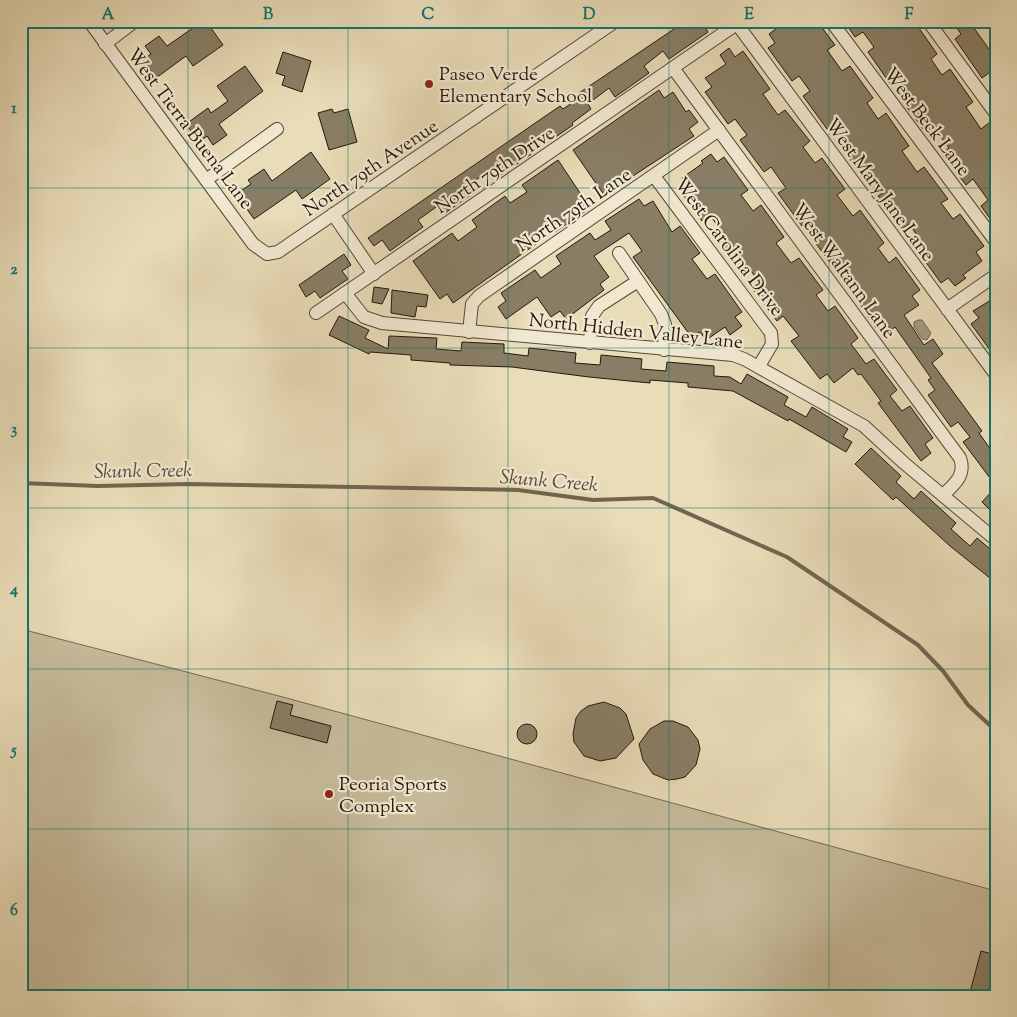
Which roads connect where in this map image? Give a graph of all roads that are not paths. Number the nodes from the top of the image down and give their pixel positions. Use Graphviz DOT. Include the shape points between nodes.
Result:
graph roads {
  1 [pos="89,21"];
  2 [pos="135,21"];
  3 [pos="616,21"];
  4 [pos="832,21"];
  5 [pos="928,21"];
  6 [pos="739,23"];
  7 [pos="105,44"];
  8 [pos="673,68"];
  9 [pos="996,114"];
  10 [pos="277,128"];
  11 [pos="719,130"];
  12 [pos="654,176"];
  13 [pos="206,180"];
  14 [pos="333,214"];
  15 [pos="996,242"];
  16 [pos="267,254"];
  17 [pos="619,254"];
  18 [pos="374,274"];
  19 [pos="996,274"];
  20 [pos="638,281"];
  21 [pos="345,294"];
  22 [pos="947,309"];
  23 [pos="316,313"];
  24 [pos="469,332"];
  25 [pos="590,343"];
  26 [pos="664,350"];
  27 [pos="759,366"];
  28 [pos="996,375"];
  29 [pos="943,495"];
  30 [pos="996,540"];
  1 -- 7 [label="street, West Tierra Buena Lane"];
  2 -- 7 [label="street"];
  3 -- 14 [label="street, North 79th Avenue"];
  4 -- 15 [label="street, West Beck Lane"];
  5 -- 9 [label="street"];
  6 -- 8 [label="street, North 79th Drive"];
  6 -- 22 [label="street, West Mary Jane Lane"];
  7 -- 13 [label="street, West Tierra Buena Lane"];
  8 -- 11 [label="street, West Waltann Lane"];
  8 -- 18 [label="street, North 79th Drive"];
  10 -- 13 [label="street"];
  11 -- 12 [label="street, North 79th Lane"];
  11 -- 29 [label="street, West Waltann Lane" via="960,458 963,466 961,476"];
  12 -- 24 [label="street, North 79th Lane" via="479,296 472,304"];
  12 -- 27 [label="street, West Carolina Drive" via="771,333 772,344"];
  13 -- 16 [label="street, West Tierra Buena Lane" via="253,244"];
  14 -- 16 [label="street, North 79th Avenue" via="278,252"];
  14 -- 18 [label="street"];
  17 -- 20 [label="street"];
  18 -- 21 [label="street, North 79th Drive"];
  19 -- 22 [label="street"];
  20 -- 25 [label="street" via="599,306 592,316"];
  20 -- 26 [label="street" via="665,324"];
  21 -- 23 [label="street, North 79th Drive"];
  21 -- 24 [label="street, North Hidden Valley Lane" via="364,316 382,323"];
  22 -- 28 [label="street, West Mary Jane Lane"];
  24 -- 25 [label="street, North Hidden Valley Lane"];
  25 -- 26 [label="street, North Hidden Valley Lane"];
  26 -- 27 [label="street, North Hidden Valley Lane" via="732,356"];
  27 -- 29 [label="street, North Hidden Valley Lane" via="864,426"];
  29 -- 30 [label="street, North Hidden Valley Lane"];
}
